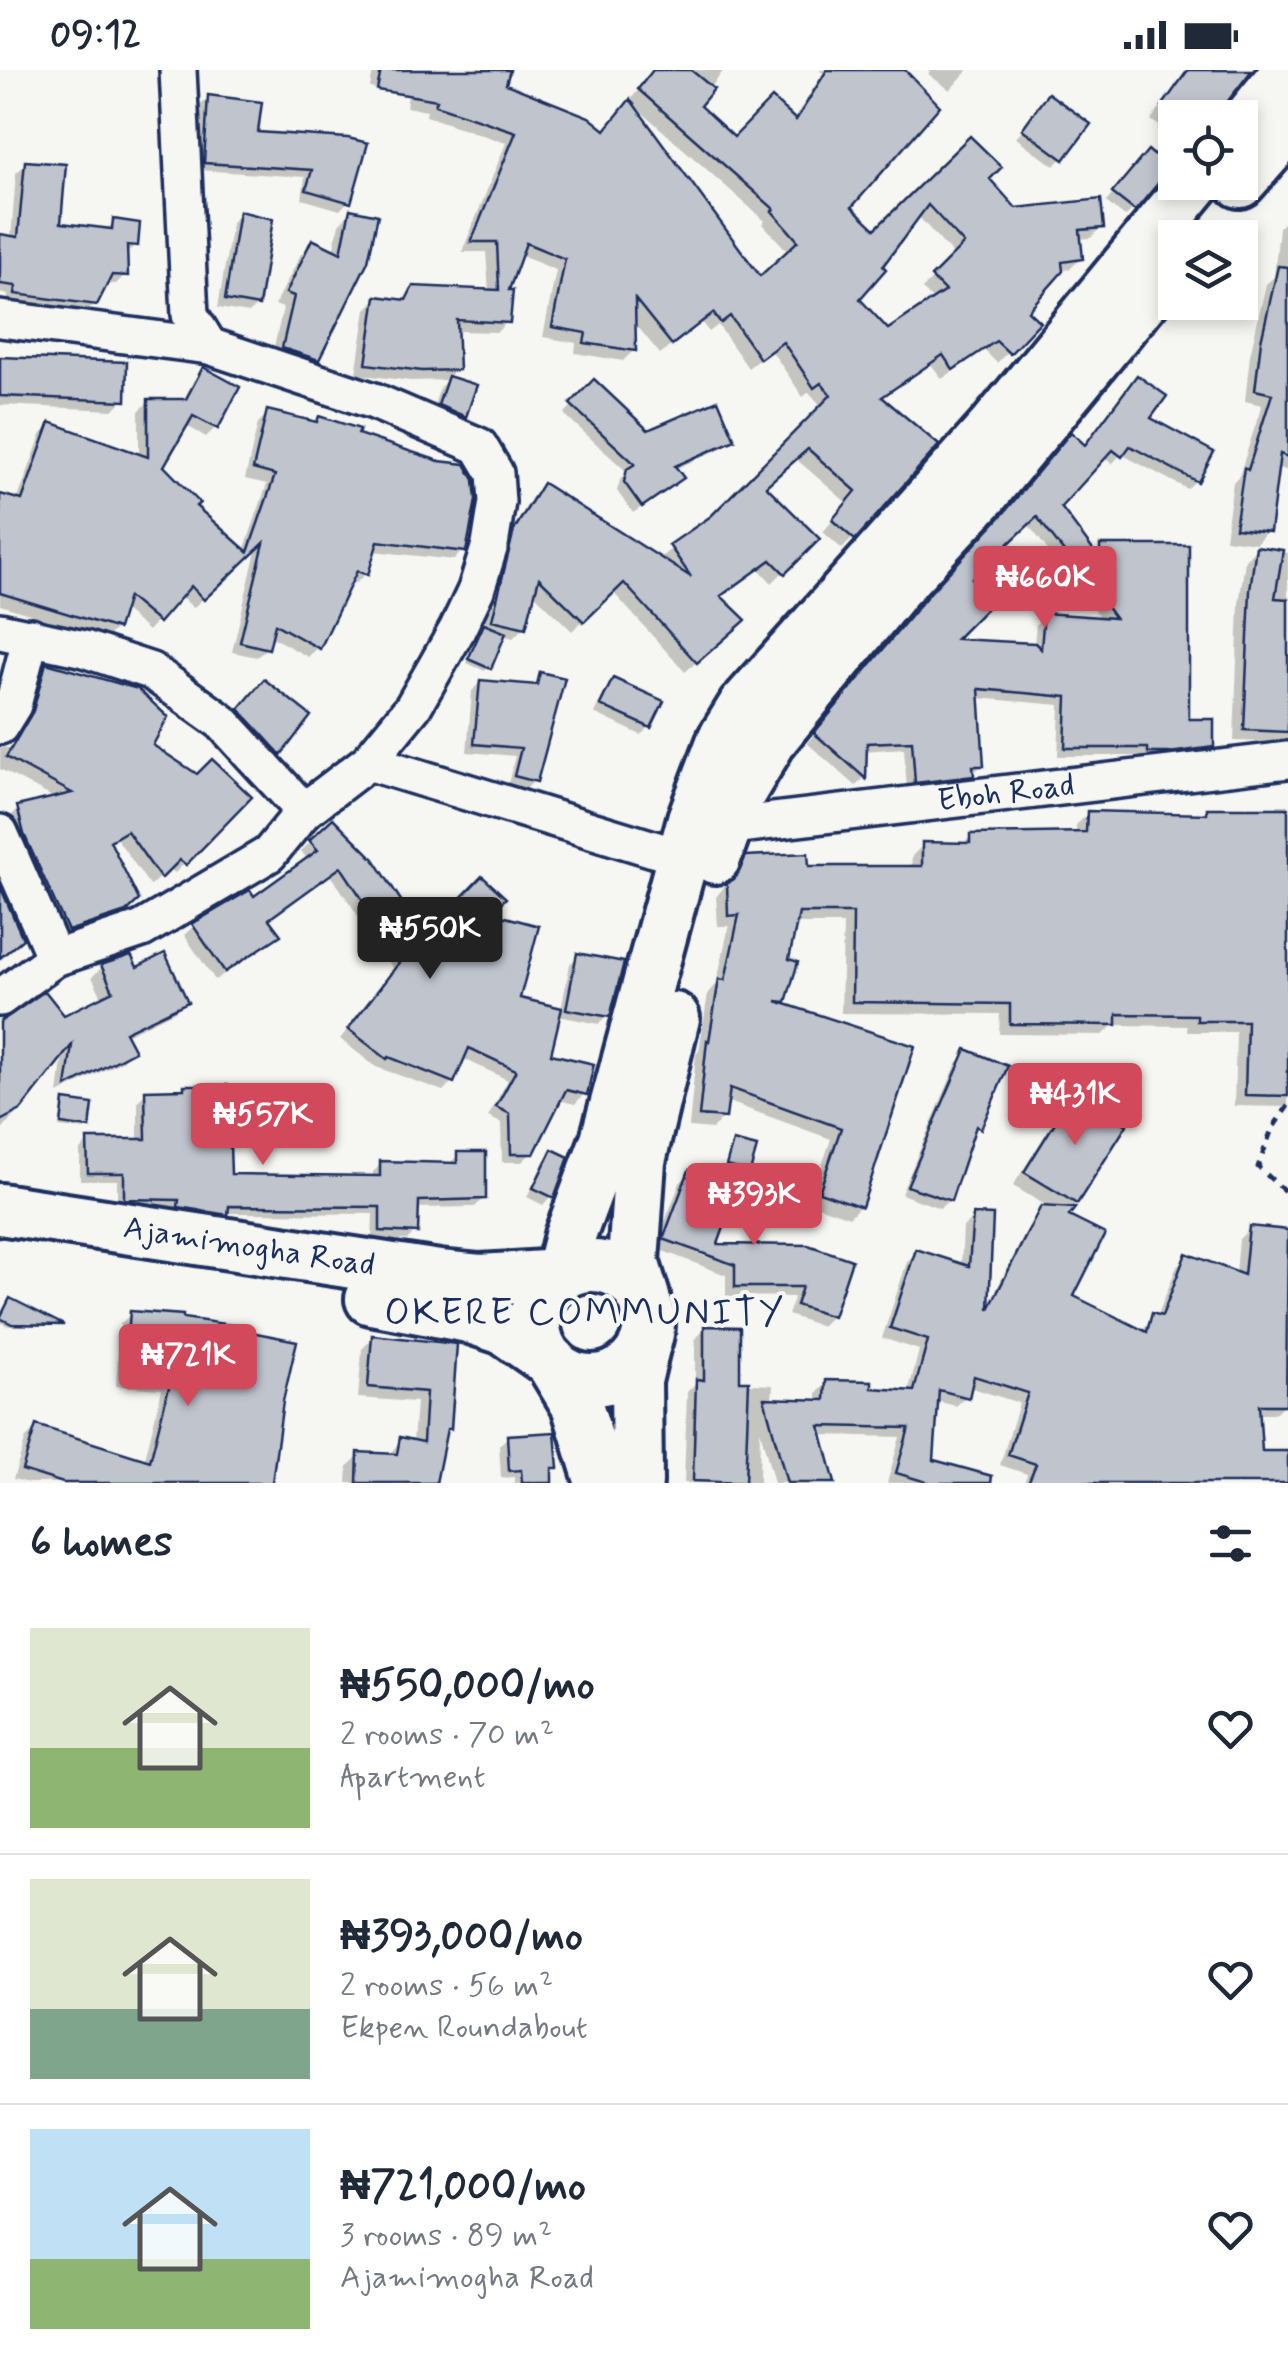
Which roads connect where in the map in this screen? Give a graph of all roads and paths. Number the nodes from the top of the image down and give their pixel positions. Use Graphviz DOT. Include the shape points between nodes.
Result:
graph roads {
  1 [pos="178,70"];
  2 [pos="1288,71"];
  3 [pos="1258,108"];
  4 [pos="1288,128"];
  5 [pos="1258,162"];
  6 [pos="1181,200"];
  7 [pos="1225,200"];
  8 [pos="1209,220"];
  9 [pos="1158,282"];
  10 [pos="0,319"];
  11 [pos="209,346"];
  12 [pos="15,634"];
  13 [pos="0,726"];
  14 [pos="1288,760"];
  15 [pos="368,762"];
  16 [pos="304,811"];
  17 [pos="724,827"];
  18 [pos="0,833"];
  19 [pos="684,858"];
  20 [pos="55,958"];
  21 [pos="0,998"];
  22 [pos="1288,1106"];
  23 [pos="1288,1194"];
  24 [pos="0,1209"];
  25 [pos="0,1242"];
  26 [pos="560,1275"];
  27 [pos="644,1297"];
  28 [pos="644,1347"];
  29 [pos="550,1362"];
  30 [pos="601,1483"];
  31 [pos="637,1483"];
  1 -- 11 [label="street" via="190,315"];
  2 -- 3 [label="main road"];
  4 -- 5 [label="main road"];
  6 -- 19 [label="main road" via="996,425 744,706 708,775"];
  7 -- 8 [label="main road"];
  9 -- 17 [label="main road" via="773,737"];
  10 -- 11 [label="street"];
  11 -- 15 [label="street" via="374,401 478,446 496,474 498,502 476,590 414,707"];
  12 -- 13 [label="street" via="14,705"];
  12 -- 16 [label="street" via="151,671 222,722"];
  14 -- 17 [label="street, Eboh Road"];
  15 -- 16 [label="street"];
  15 -- 19 [label="street"];
  16 -- 20 [label="street" via="269,854 142,929"];
  17 -- 27 [label="main road" via="640,1161 633,1261"];
  18 -- 20 [label="street"];
  19 -- 26 [label="main road" via="606,1140"];
  20 -- 21 [label="street"];
  22 -- 23 [label="path" via="1258,1167"];
  24 -- 26 [label="main road, Ajamimogha Road" via="439,1276"];
  25 -- 29 [label="main road, Ajamimogha Road" via="468,1316 504,1329"];
  26 -- 27 [label="main road" via="578,1267 616,1270"];
  26 -- 29 [label="main road" via="547,1286 534,1316"];
  27 -- 28 [label="main road" via="650,1330"];
  28 -- 29 [label="main road" via="619,1374 601,1379 566,1374"];
  28 -- 31 [label="main road" via="636,1381"];
  29 -- 30 [label="main road" via="577,1405"];
}
